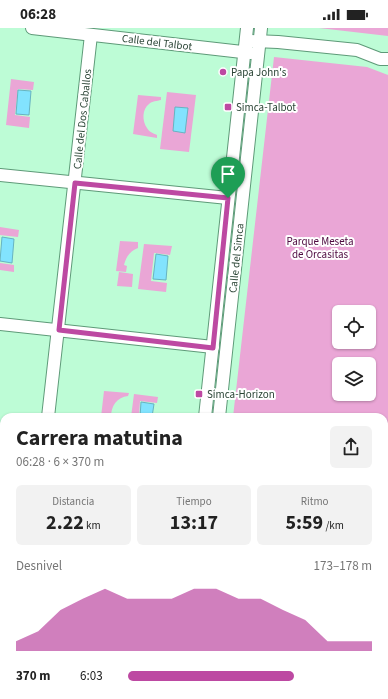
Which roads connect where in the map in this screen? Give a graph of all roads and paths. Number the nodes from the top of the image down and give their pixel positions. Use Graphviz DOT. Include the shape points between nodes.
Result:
graph roads {
  1 [pos="32,28"];
  2 [pos="246,28"];
  3 [pos="261,28"];
  4 [pos="91,35"];
  5 [pos="245,46"];
  6 [pos="259,48"];
  7 [pos="388,60"];
  8 [pos="0,175"];
  9 [pos="75,183"];
  10 [pos="228,198"];
  11 [pos="0,324"];
  12 [pos="59,330"];
  13 [pos="213,348"];
  14 [pos="49,413"];
  15 [pos="205,413"];
  16 [pos="219,413"];
  1 -- 4 [label="street, Calle del Talbot"];
  2 -- 5 [label="street, Calle del Simca"];
  3 -- 6 [label="street, Calle del Simca"];
  4 -- 5 [label="street, Calle del Talbot"];
  4 -- 9 [label="street, Calle del Dos Caballos"];
  5 -- 6 [label="street, Calle del Talbot"];
  5 -- 10 [label="street, Calle del Simca"];
  6 -- 7 [label="street, Calle del Talbot" via="278,42 357,50"];
  6 -- 16 [label="street, Calle del Simca"];
  8 -- 9 [label="street"];
  9 -- 10 [label="street"];
  9 -- 12 [label="street, Calle del Dos Caballos"];
  10 -- 13 [label="street, Calle del Simca"];
  11 -- 12 [label="street"];
  12 -- 13 [label="street"];
  12 -- 14 [label="street, Calle del Dos Caballos"];
  13 -- 15 [label="street, Calle del Simca"];
}
